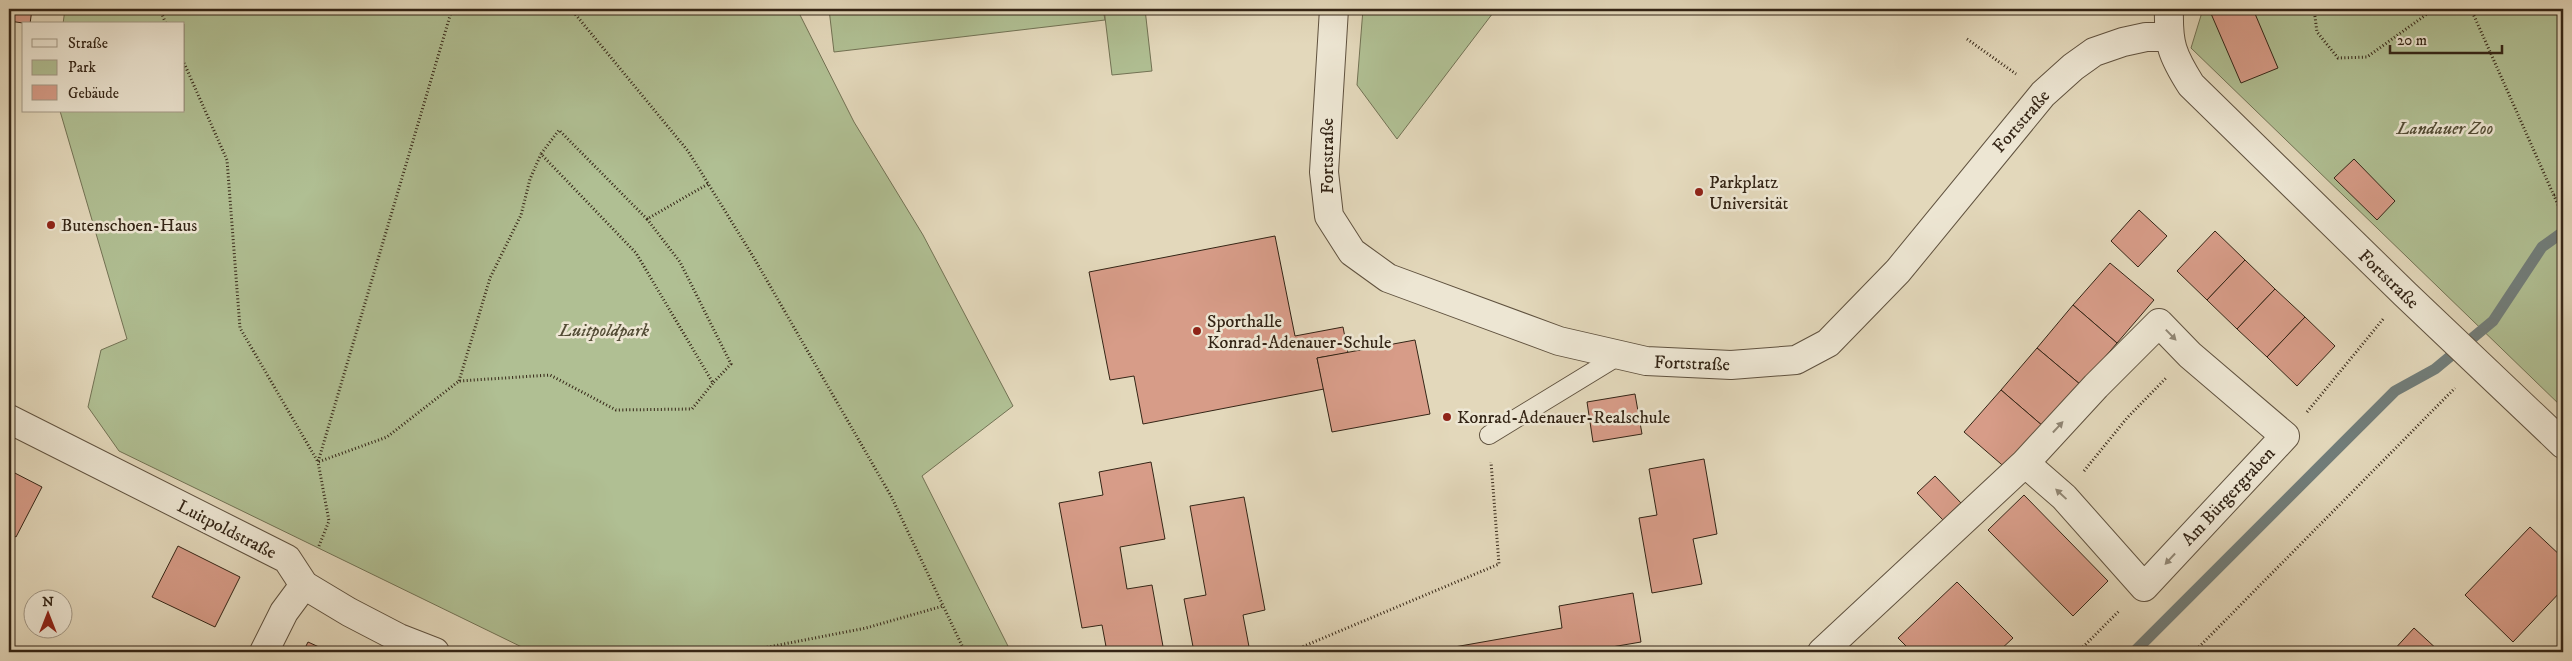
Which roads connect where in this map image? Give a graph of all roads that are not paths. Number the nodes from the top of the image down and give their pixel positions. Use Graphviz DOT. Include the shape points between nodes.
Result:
graph roads {
  1 [pos="1334,9"];
  2 [pos="2169,9"];
  3 [pos="2168,37"];
  4 [pos="1620,355"];
  5 [pos="9,419"];
  6 [pos="1490,435"];
  7 [pos="2563,444"];
  8 [pos="2025,463"];
  9 [pos="304,585"];
  10 [pos="264,652"];
  11 [pos="435,652"];
  12 [pos="1822,652"];
  1 -- 4 [label="street, Fortstraße" via="1324,172 1329,216 1352,252 1388,278 1559,341"];
  2 -- 3 [label="street, Fortstraße"];
  3 -- 4 [label="street, Fortstraße" via="2123,42 2094,52 2073,66 2043,94 1898,271 1828,343 1796,360 1762,364 1646,362"];
  3 -- 7 [label="street, Fortstraße" via="2176,61 2191,85"];
  4 -- 6 [label="lane"];
  5 -- 9 [label="street, Luitpoldstraße" via="287,559"];
  8 -- 8 [label="street, Am Bürgergraben, one-way" via="2159,323 2190,355 2285,436 2144,587 2064,496"];
  8 -- 12 [label="street, Am Bürgergraben"];
  9 -- 10 [label="street" via="284,612"];
  9 -- 11 [label="street, Luitpoldstraße" via="358,616"];
}
